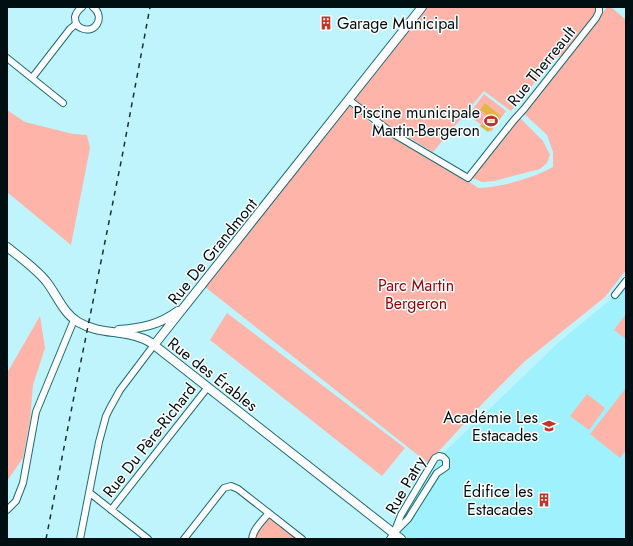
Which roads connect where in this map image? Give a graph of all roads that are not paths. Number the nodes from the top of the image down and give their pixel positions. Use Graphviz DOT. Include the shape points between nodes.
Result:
graph roads {
  1 [pos="82,7"];
  2 [pos="93,7"];
  3 [pos="422,7"];
  4 [pos="599,7"];
  5 [pos="76,24"];
  6 [pos="7,58"];
  7 [pos="32,78"];
  8 [pos="349,100"];
  9 [pos="63,103"];
  10 [pos="7,247"];
  11 [pos="626,281"];
  12 [pos="615,295"];
  13 [pos="186,305"];
  14 [pos="74,320"];
  15 [pos="105,332"];
  16 [pos="154,345"];
  17 [pos="208,387"];
  18 [pos="90,493"];
  19 [pos="7,510"];
  20 [pos="112,510"];
  21 [pos="268,513"];
  22 [pos="392,536"];
  23 [pos="80,539"];
  24 [pos="148,539"];
  25 [pos="184,539"];
  26 [pos="252,539"];
  27 [pos="302,539"];
  28 [pos="401,539"];
  1 -- 5 [label="street" via="76,12"];
  2 -- 5 [label="street" via="98,14 97,25 86,30"];
  3 -- 8 [label="street, Rue De Grandmont"];
  4 -- 8 [label="street, Rue Therreault" via="596,18 468,178 392,133"];
  5 -- 7 [label="street"];
  6 -- 7 [label="street"];
  7 -- 9 [label="street"];
  8 -- 13 [label="street, Rue De Grandmont"];
  10 -- 14 [label="street, Rue des Érables" via="42,276"];
  11 -- 12 [label="street"];
  13 -- 15 [label="street" via="154,325"];
  13 -- 16 [label="street, Rue De Grandmont"];
  14 -- 15 [label="street, Rue des Érables"];
  14 -- 19 [label="street" via="36,412 23,483 16,501"];
  15 -- 16 [label="street, Rue des Érables" via="127,334"];
  16 -- 17 [label="street, Rue des Érables"];
  16 -- 18 [label="street, Rue De Grandmont" via="120,390 106,416"];
  17 -- 20 [label="street, Rue Du Père-Richard"];
  17 -- 22 [label="street, Rue des Érables"];
  18 -- 20 [label="street"];
  18 -- 23 [label="street, Rue De Grandmont"];
  20 -- 24 [label="street"];
  21 -- 25 [label="street" via="238,489 229,486 224,488"];
  21 -- 26 [label="street" via="254,531"];
  21 -- 27 [label="street"];
  22 -- 22 [label="street, Rue Patry" via="408,519 437,473 446,466 443,457 435,458 401,515"];
  22 -- 28 [label="street, Rue des Érables"];
}
